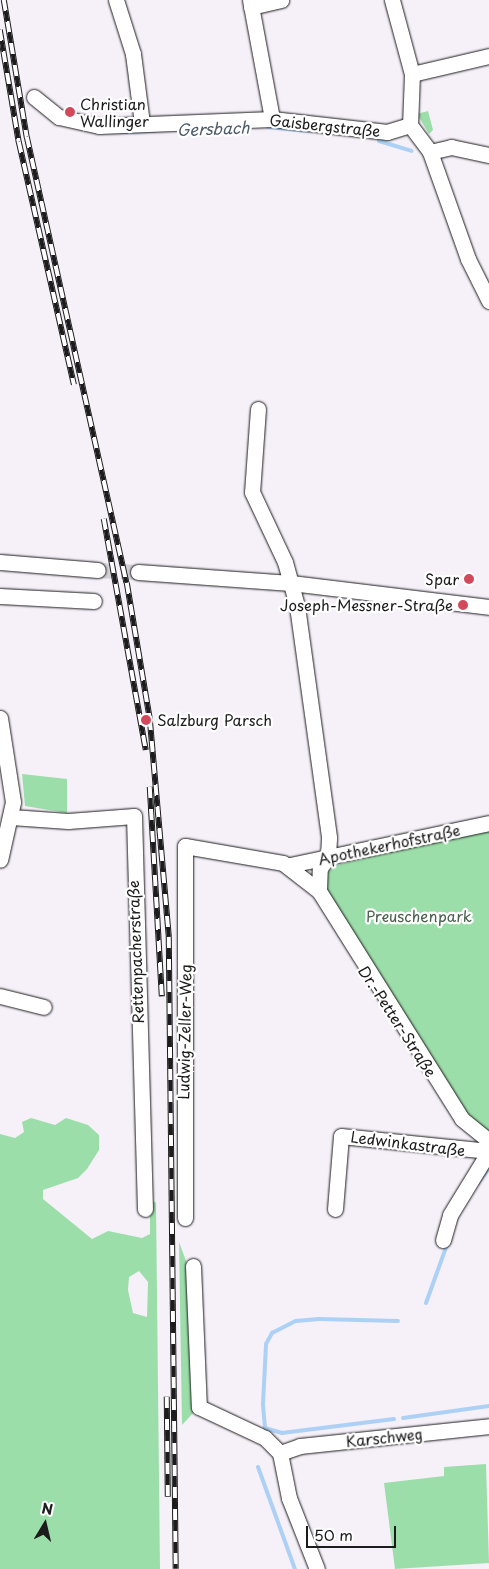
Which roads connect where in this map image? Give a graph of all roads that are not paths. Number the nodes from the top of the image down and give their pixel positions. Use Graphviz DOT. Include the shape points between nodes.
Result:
graph roads {
  1 [pos="116,0"];
  2 [pos="281,0"];
  3 [pos="392,0"];
  4 [pos="250,4"];
  5 [pos="489,56"];
  6 [pos="412,74"];
  7 [pos="34,97"];
  8 [pos="272,119"];
  9 [pos="142,123"];
  10 [pos="410,125"];
  11 [pos="430,152"];
  12 [pos="489,155"];
  13 [pos="489,301"];
  14 [pos="258,409"];
  15 [pos="0,562"];
  16 [pos="98,570"];
  17 [pos="138,572"];
  18 [pos="291,584"];
  19 [pos="0,596"];
  20 [pos="94,601"];
  21 [pos="489,606"];
  22 [pos="0,718"];
  23 [pos="11,817"];
  24 [pos="489,823"];
  25 [pos="328,857"];
  26 [pos="0,860"];
  27 [pos="290,865"];
  28 [pos="319,891"];
  29 [pos="0,996"];
  30 [pos="44,1006"];
  31 [pos="488,1148"];
  32 [pos="145,1209"];
  33 [pos="335,1209"];
  34 [pos="185,1218"];
  35 [pos="443,1240"];
  36 [pos="193,1266"];
  37 [pos="489,1426"];
  38 [pos="280,1453"];
  39 [pos="317,1569"];
  1 -- 9 [label="street" via="133,54"];
  2 -- 4 [label="street"];
  3 -- 6 [label="street"];
  4 -- 8 [label="street"];
  5 -- 6 [label="street"];
  6 -- 10 [label="street"];
  7 -- 9 [label="street, Gaisbergstraße" via="59,117 84,124"];
  8 -- 9 [label="street, Gaisbergstraße"];
  8 -- 10 [label="street, Gaisbergstraße" via="386,132"];
  10 -- 11 [label="street"];
  11 -- 12 [label="street" via="451,147"];
  11 -- 13 [label="street" via="468,259"];
  14 -- 18 [label="street" via="252,492"];
  15 -- 16 [label="street"];
  17 -- 18 [label="street"];
  18 -- 21 [label="street"];
  18 -- 25 [label="street" via="329,838"];
  19 -- 20 [label="street"];
  22 -- 23 [label="street" via="13,802"];
  23 -- 26 [label="street"];
  23 -- 32 [label="street, Rettenpacherstraße" via="68,820 134,816"];
  24 -- 25 [label="street, Apothekerhofstraße"];
  25 -- 27 [label="street, Apothekerhofstraße"];
  25 -- 28 [label="street" via="320,868"];
  27 -- 28 [label="street, Dr.-Petter-Straße"];
  27 -- 34 [label="street, Ludwig-Zeller-Weg" via="185,846"];
  28 -- 31 [label="street, Dr.-Petter-Straße" via="462,1119"];
  29 -- 30 [label="street"];
  31 -- 33 [label="street, Ledwinkastraße" via="341,1136"];
  31 -- 35 [label="street" via="450,1215"];
  36 -- 38 [label="street" via="199,1407 265,1438"];
  37 -- 38 [label="street, Karschweg" via="300,1446"];
  38 -- 39 [label="street" via="289,1498"];
}
